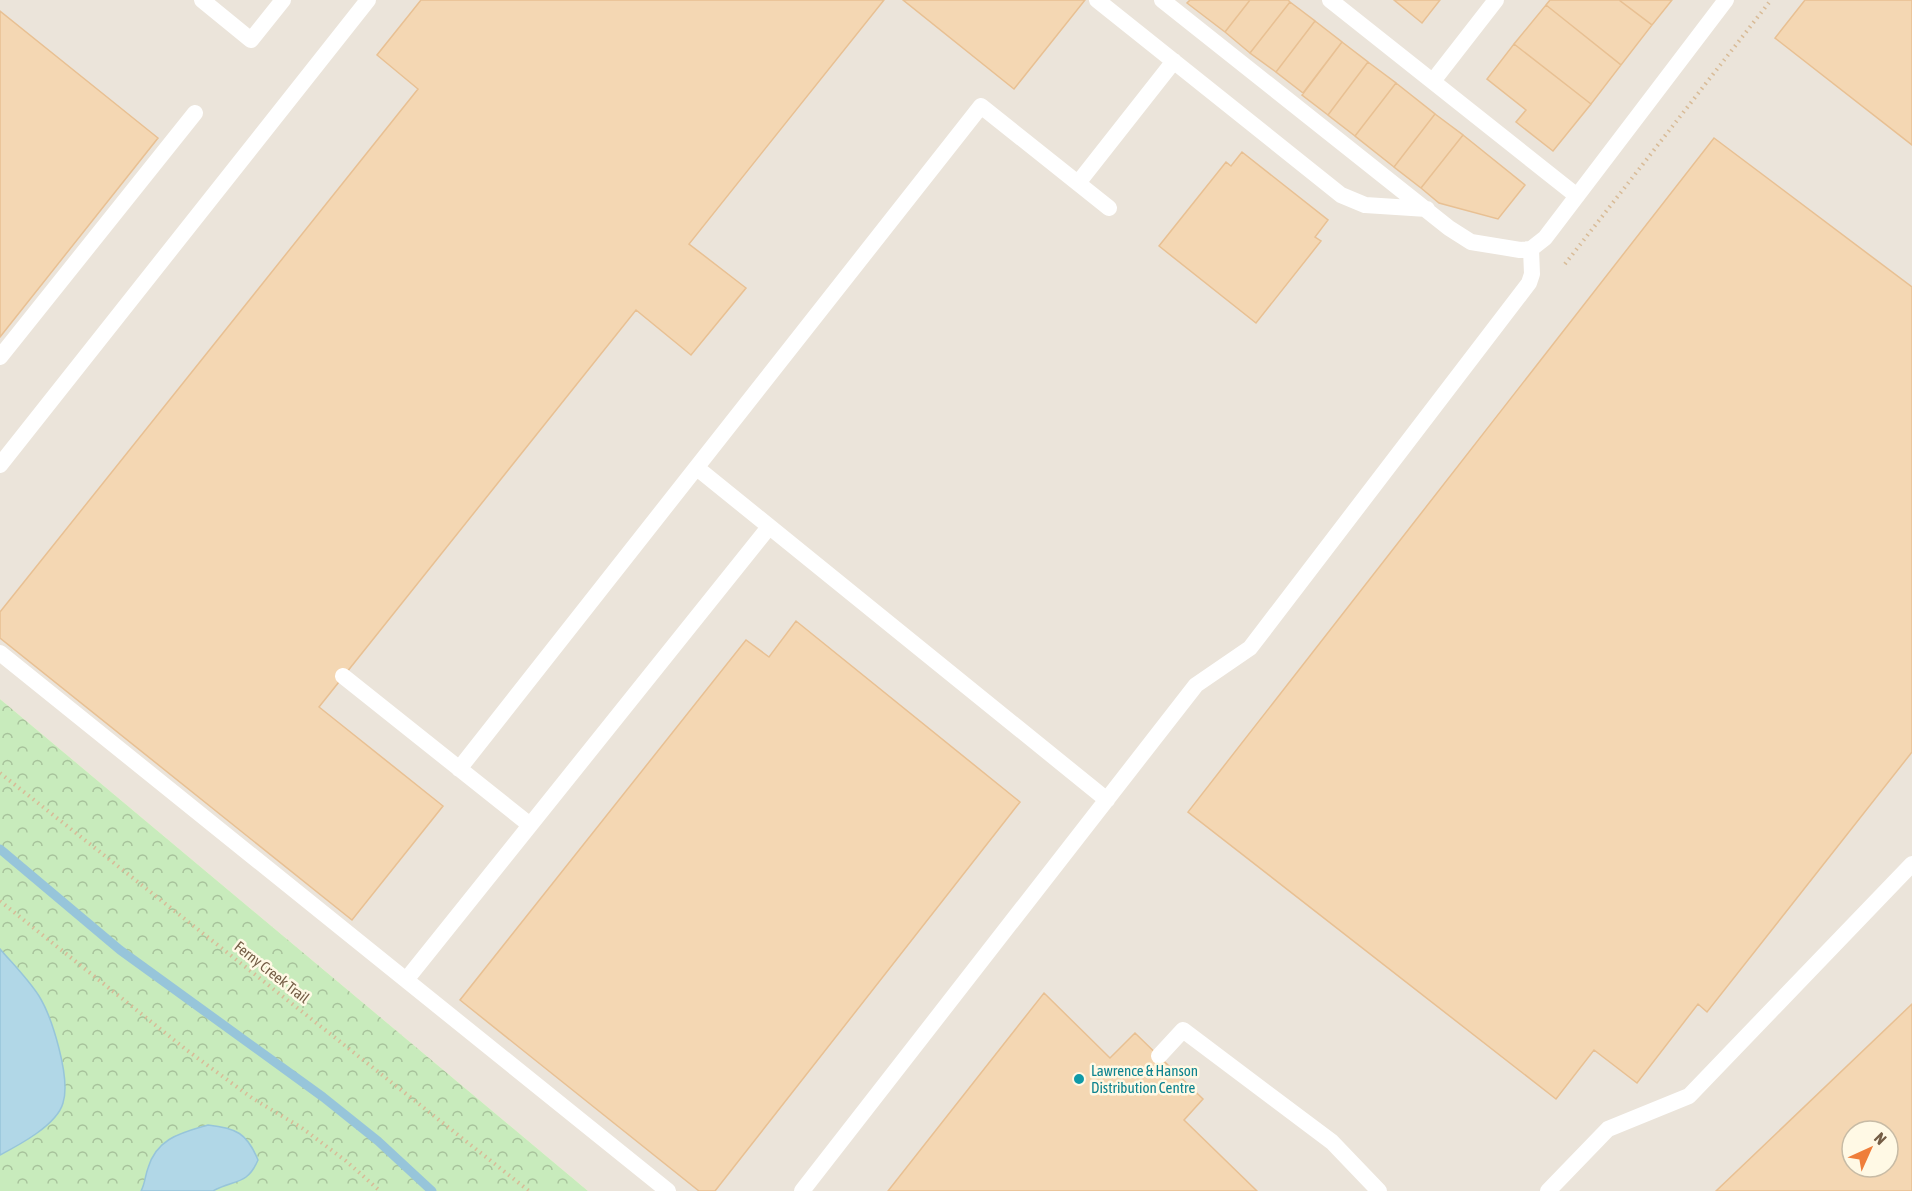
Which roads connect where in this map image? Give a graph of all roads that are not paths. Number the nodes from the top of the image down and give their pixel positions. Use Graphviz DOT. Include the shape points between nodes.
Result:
graph roads {
  1 [pos="202,0"];
  2 [pos="283,0"];
  3 [pos="368,0"];
  4 [pos="1097,0"];
  5 [pos="1162,0"];
  6 [pos="1330,0"];
  7 [pos="1496,0"];
  8 [pos="1726,0"];
  9 [pos="1174,61"];
  10 [pos="1433,81"];
  11 [pos="195,113"];
  12 [pos="1078,183"];
  13 [pos="1577,196"];
  14 [pos="1110,208"];
  15 [pos="1427,209"];
  16 [pos="1531,249"];
  17 [pos="0,357"];
  18 [pos="0,465"];
  19 [pos="697,468"];
  20 [pos="769,527"];
  21 [pos="0,653"];
  22 [pos="343,676"];
  23 [pos="459,769"];
  24 [pos="1107,800"];
  25 [pos="530,825"];
  26 [pos="1912,864"];
  27 [pos="406,980"];
  28 [pos="1159,1056"];
  29 [pos="668,1191"];
  30 [pos="802,1191"];
  31 [pos="1379,1191"];
  32 [pos="1548,1191"];
  1 -- 2 [label="lane" via="251,40"];
  3 -- 18 [label="lane"];
  4 -- 9 [label="lane"];
  5 -- 15 [label="lane"];
  6 -- 10 [label="lane"];
  7 -- 10 [label="lane"];
  8 -- 13 [label="lane"];
  9 -- 12 [label="lane"];
  9 -- 15 [label="lane" via="1341,195 1365,205"];
  10 -- 13 [label="lane"];
  11 -- 17 [label="lane"];
  12 -- 14 [label="lane"];
  12 -- 19 [label="lane" via="981,106"];
  13 -- 16 [label="lane" via="1545,238"];
  15 -- 16 [label="lane" via="1471,242"];
  16 -- 24 [label="lane" via="1529,283 1257,639 1196,685"];
  19 -- 20 [label="lane"];
  19 -- 23 [label="lane"];
  20 -- 24 [label="lane"];
  20 -- 25 [label="lane"];
  21 -- 27 [label="lane"];
  22 -- 23 [label="lane"];
  23 -- 25 [label="lane"];
  24 -- 30 [label="lane"];
  25 -- 27 [label="lane"];
  26 -- 32 [label="lane" via="1689,1096 1608,1129"];
  27 -- 29 [label="lane"];
  28 -- 31 [label="lane" via="1183,1030 1332,1142"];
}
